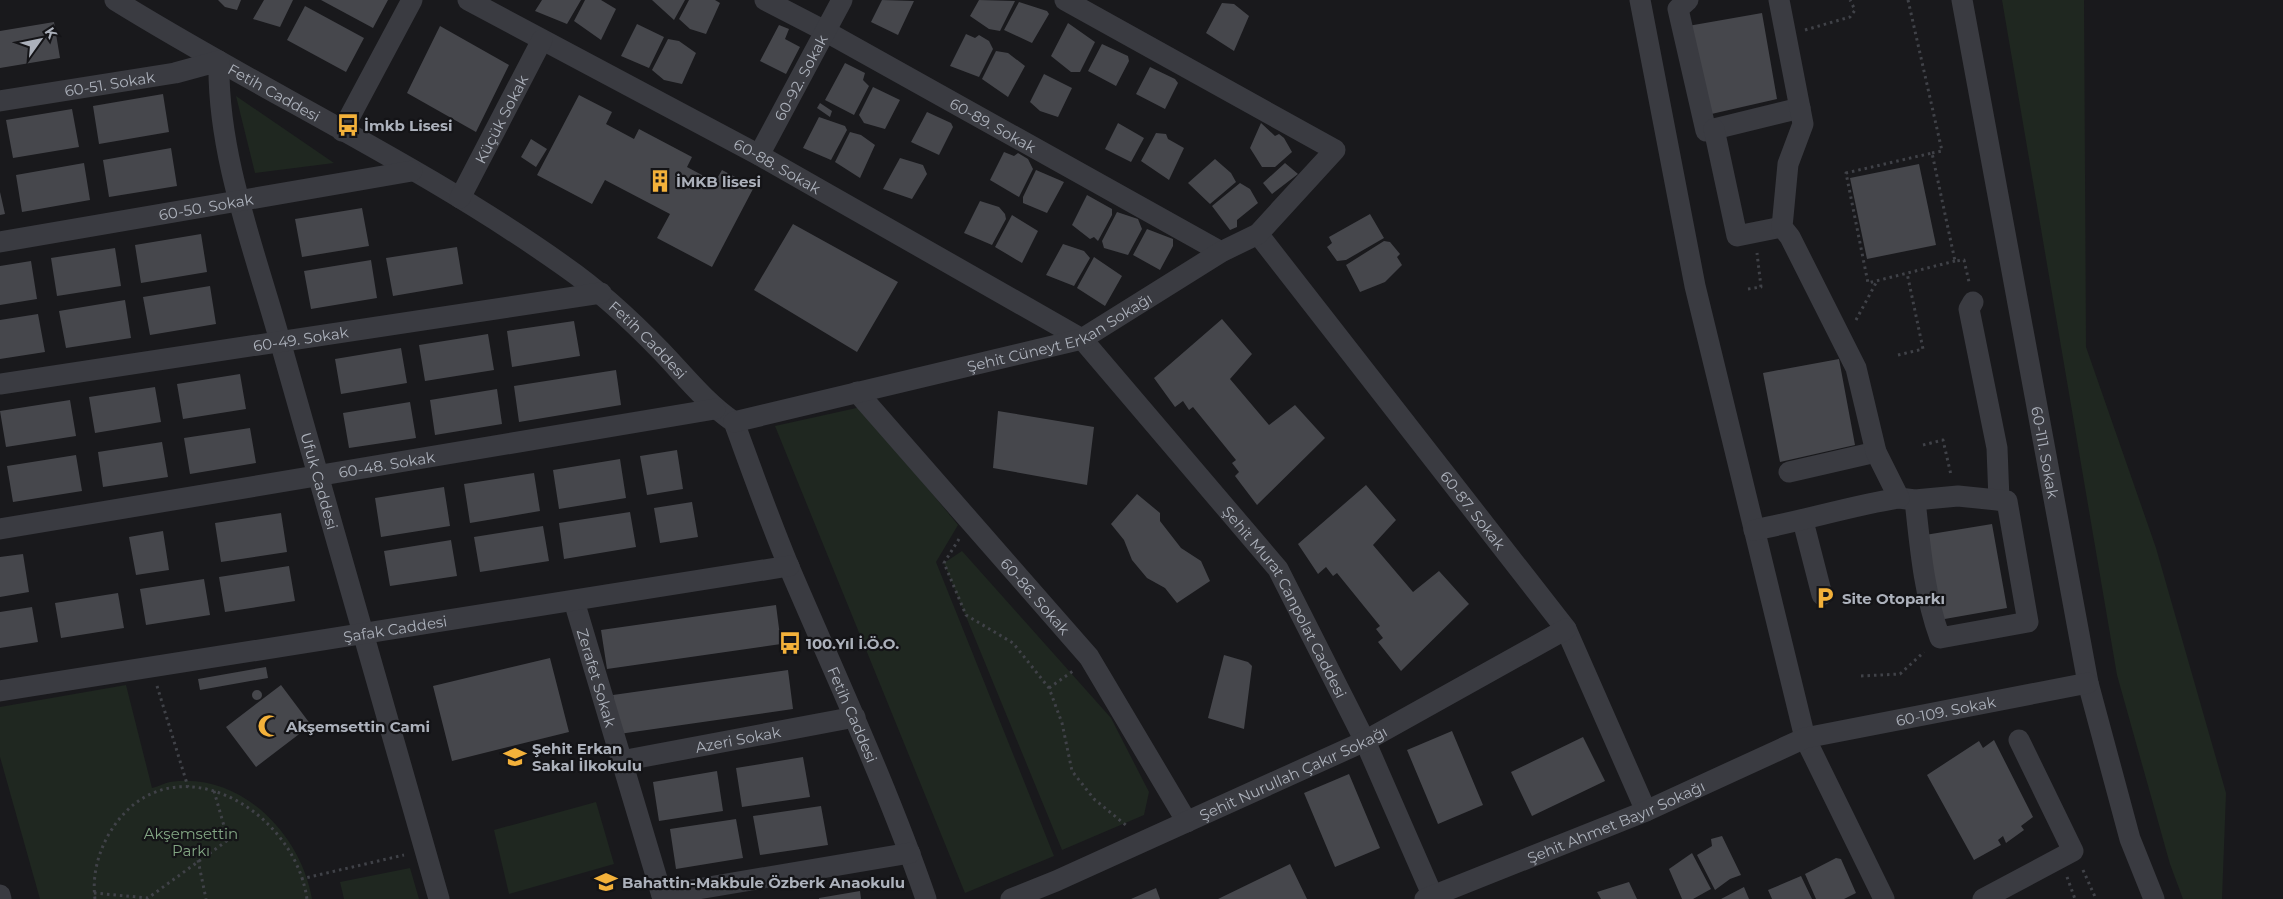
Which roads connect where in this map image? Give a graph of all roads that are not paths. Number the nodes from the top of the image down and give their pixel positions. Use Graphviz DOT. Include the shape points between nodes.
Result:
graph roads {
  1 [pos="115,0"];
  2 [pos="412,0"];
  3 [pos="468,0"];
  4 [pos="765,0"];
  5 [pos="842,0"];
  6 [pos="1065,0"];
  7 [pos="1640,0"];
  8 [pos="1688,0"];
  9 [pos="1779,0"];
  10 [pos="1962,0"];
  11 [pos="825,31"];
  12 [pos="542,40"];
  13 [pos="219,61"];
  14 [pos="0,101"];
  15 [pos="1800,108"];
  16 [pos="1714,129"];
  17 [pos="342,131"];
  18 [pos="759,155"];
  19 [pos="412,171"];
  20 [pos="460,198"];
  21 [pos="240,201"];
  22 [pos="1782,227"];
  23 [pos="1258,234"];
  24 [pos="0,242"];
  25 [pos="1221,252"];
  26 [pos="601,293"];
  27 [pos="1972,302"];
  28 [pos="1082,339"];
  29 [pos="280,341"];
  30 [pos="0,384"];
  31 [pos="857,392"];
  32 [pos="715,409"];
  33 [pos="734,422"];
  34 [pos="1876,452"];
  35 [pos="1789,472"];
  36 [pos="318,477"];
  37 [pos="1907,498"];
  38 [pos="1999,500"];
  39 [pos="1803,521"];
  40 [pos="0,529"];
  41 [pos="1754,530"];
  42 [pos="789,566"];
  43 [pos="1822,595"];
  44 [pos="574,601"];
  45 [pos="1566,629"];
  46 [pos="361,633"];
  47 [pos="2088,683"];
  48 [pos="0,690"];
  49 [pos="856,717"];
  50 [pos="1805,738"];
  51 [pos="2019,740"];
  52 [pos="1365,741"];
  53 [pos="621,761"];
  54 [pos="1646,810"];
  55 [pos="1187,822"];
  56 [pos="910,853"];
  57 [pos="0,895"];
  58 [pos="663,897"];
  59 [pos="1430,898"];
  60 [pos="1,899"];
  61 [pos="439,899"];
  62 [pos="926,899"];
  63 [pos="1011,899"];
  64 [pos="1884,899"];
  65 [pos="1983,899"];
  66 [pos="2154,899"];
  1 -- 13 [label="street, Fetih Caddesi"];
  2 -- 17 [label="street"];
  3 -- 12 [label="street, 60-88. Sokak"];
  4 -- 11 [label="street, 60-89. Sokak"];
  5 -- 11 [label="street, 60-92. Sokak"];
  6 -- 23 [label="street, Şehit Cüneyt Erkan Sokağı" via="1335,150"];
  7 -- 41 [label="street" via="1695,286"];
  8 -- 16 [label="street" via="1678,9 1706,131"];
  9 -- 15 [label="street"];
  10 -- 47 [label="street, 60-111. Sokak"];
  11 -- 18 [label="street, 60-92. Sokak"];
  11 -- 25 [label="street, 60-89. Sokak"];
  12 -- 18 [label="street, 60-88. Sokak"];
  12 -- 20 [label="street, Küçük Sokak"];
  13 -- 14 [label="street, 60-51. Sokak" via="175,74"];
  13 -- 17 [label="street, Fetih Caddesi"];
  13 -- 21 [label="street, Ufuk Caddesi" via="218,92"];
  15 -- 16 [label="street"];
  15 -- 22 [label="street" via="1803,124 1788,164"];
  16 -- 22 [label="street" via="1737,236"];
  17 -- 19 [label="street, Fetih Caddesi"];
  18 -- 28 [label="street, 60-88. Sokak"];
  19 -- 20 [label="street, Fetih Caddesi"];
  19 -- 21 [label="street, 60-50. Sokak"];
  20 -- 26 [label="street, Fetih Caddesi"];
  21 -- 24 [label="street, 60-50. Sokak"];
  21 -- 29 [label="street, Ufuk Caddesi"];
  22 -- 34 [label="street" via="1856,368"];
  23 -- 25 [label="street, Şehit Cüneyt Erkan Sokağı"];
  23 -- 45 [label="street, 60-87. Sokak"];
  25 -- 28 [label="street, Şehit Cüneyt Erkan Sokağı"];
  26 -- 29 [label="street, 60-49. Sokak"];
  26 -- 32 [label="street, Fetih Caddesi" via="640,329"];
  27 -- 38 [label="street" via="1969,309 1997,448"];
  28 -- 31 [label="street, Şehit Cüneyt Erkan Sokağı"];
  28 -- 52 [label="street, Şehit Murat Canpolat Caddesi" via="1278,569"];
  29 -- 30 [label="street, 60-49. Sokak"];
  29 -- 36 [label="street, Ufuk Caddesi"];
  31 -- 33 [label="street, Şehit Cüneyt Erkan Sokağı"];
  31 -- 55 [label="street, 60-86. Sokak" via="1090,658"];
  32 -- 33 [label="street, Fetih Caddesi"];
  32 -- 36 [label="street, 60-48. Sokak"];
  33 -- 42 [label="street, Fetih Caddesi"];
  34 -- 35 [label="street"];
  34 -- 37 [label="street"];
  36 -- 40 [label="street, 60-48. Sokak"];
  36 -- 46 [label="street, Ufuk Caddesi"];
  37 -- 38 [label="street" via="1958,496"];
  37 -- 38 [label="street" via="1940,638 2028,622 2007,501"];
  37 -- 39 [label="street" via="1871,502"];
  39 -- 41 [label="street"];
  39 -- 43 [label="street"];
  41 -- 50 [label="street"];
  42 -- 44 [label="street, Şafak Caddesi"];
  42 -- 49 [label="street, Fetih Caddesi"];
  44 -- 46 [label="street, Şafak Caddesi"];
  44 -- 53 [label="street, Zerafet Sokak"];
  45 -- 52 [label="street, Şehit Nurullah Çakır Sokağı"];
  45 -- 54 [label="street, 60-87. Sokak"];
  46 -- 48 [label="street, Şafak Caddesi"];
  46 -- 61 [label="street, Ufuk Caddesi"];
  47 -- 50 [label="street, 60-109. Sokak"];
  47 -- 66 [label="street, 60-111. Sokak" via="2130,839"];
  49 -- 53 [label="street, Azeri Sokak"];
  49 -- 56 [label="street, Fetih Caddesi"];
  50 -- 54 [label="street, Şehit Ahmet Bayır Sokağı"];
  50 -- 64 [label="street"];
  51 -- 65 [label="street" via="2073,851"];
  52 -- 55 [label="street, Şehit Nurullah Çakır Sokağı"];
  52 -- 59 [label="street, Şehit Murat Canpolat Caddesi"];
  53 -- 58 [label="street, Zerafet Sokak"];
  54 -- 59 [label="street, Şehit Ahmet Bayır Sokağı"];
  55 -- 63 [label="street, Şehit Nurullah Çakır Sokağı"];
  56 -- 58 [label="street"];
  56 -- 62 [label="street, Fetih Caddesi"];
  57 -- 60 [label="street"];
}
